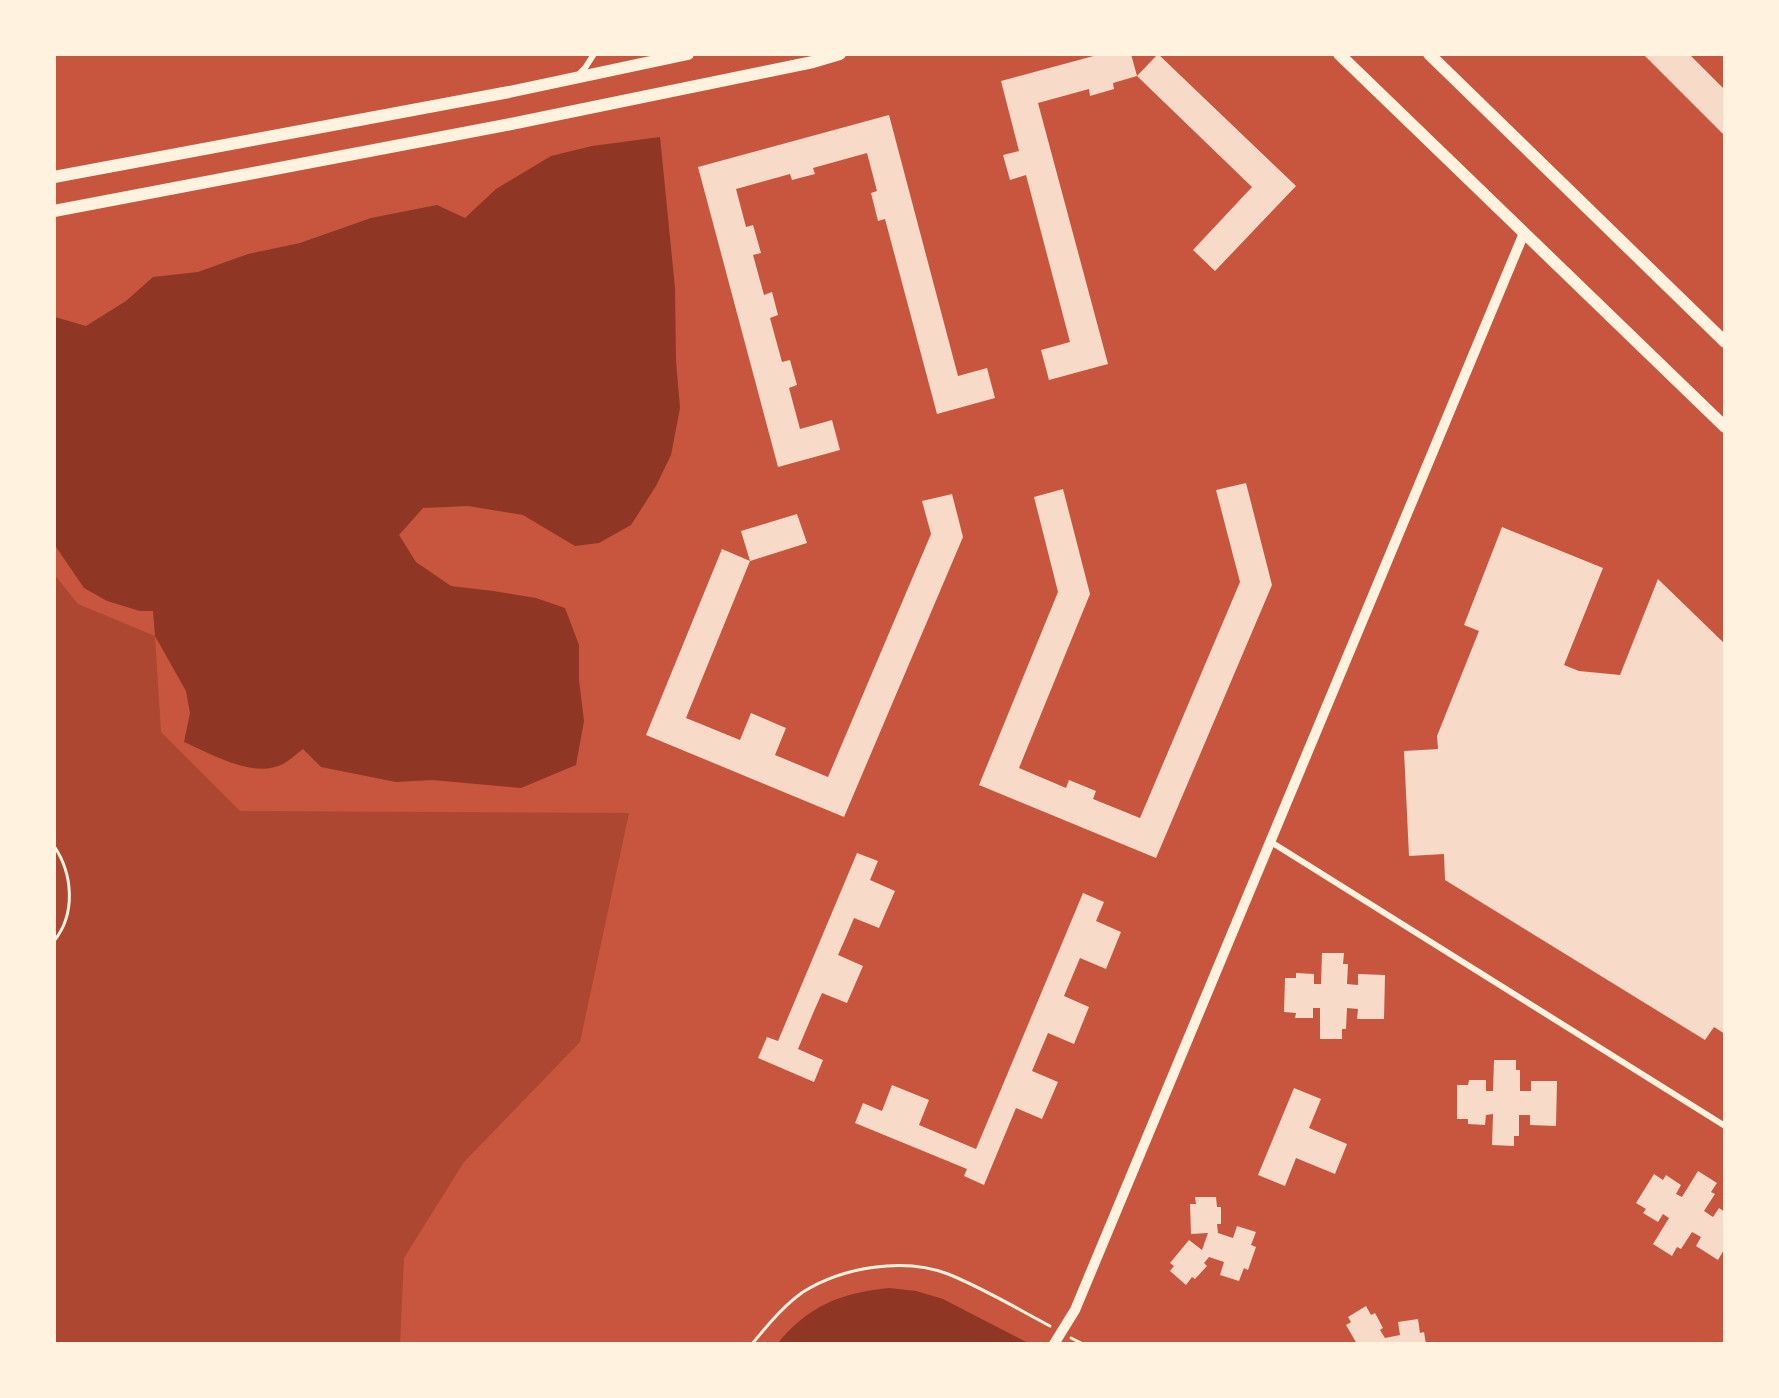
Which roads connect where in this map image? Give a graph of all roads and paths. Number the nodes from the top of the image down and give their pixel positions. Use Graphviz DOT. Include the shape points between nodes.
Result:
graph roads {
  1 [pos="594,54"];
  2 [pos="681,54"];
  3 [pos="840,54"];
  4 [pos="1339,54"];
  5 [pos="1429,54"];
  6 [pos="576,78"];
  7 [pos="54,177"];
  8 [pos="54,211"];
  9 [pos="1524,233"];
  10 [pos="1725,342"];
  11 [pos="1725,427"];
  12 [pos="1270,842"];
  13 [pos="54,846"];
  14 [pos="54,941"];
  15 [pos="1725,1126"];
  16 [pos="1052,1327"];
  17 [pos="1062,1333"];
  18 [pos="752,1344"];
  19 [pos="1054,1344"];
  20 [pos="1083,1344"];
  1 -- 6 [label="street"];
  2 -- 6 [label="main road"];
  3 -- 8 [label="main road" via="511,124"];
  4 -- 9 [label="main road"];
  5 -- 10 [label="main road"];
  6 -- 7 [label="main road"];
  9 -- 11 [label="main road"];
  9 -- 12 [label="street"];
  12 -- 15 [label="street"];
  12 -- 19 [label="street" via="1075,1310"];
  13 -- 14 [label="path" via="68,875 70,896 66,917"];
  16 -- 18 [label="path" via="946,1273 910,1266 873,1267 837,1276 804,1292 775,1316"];
  17 -- 20 [label="path"];
}
